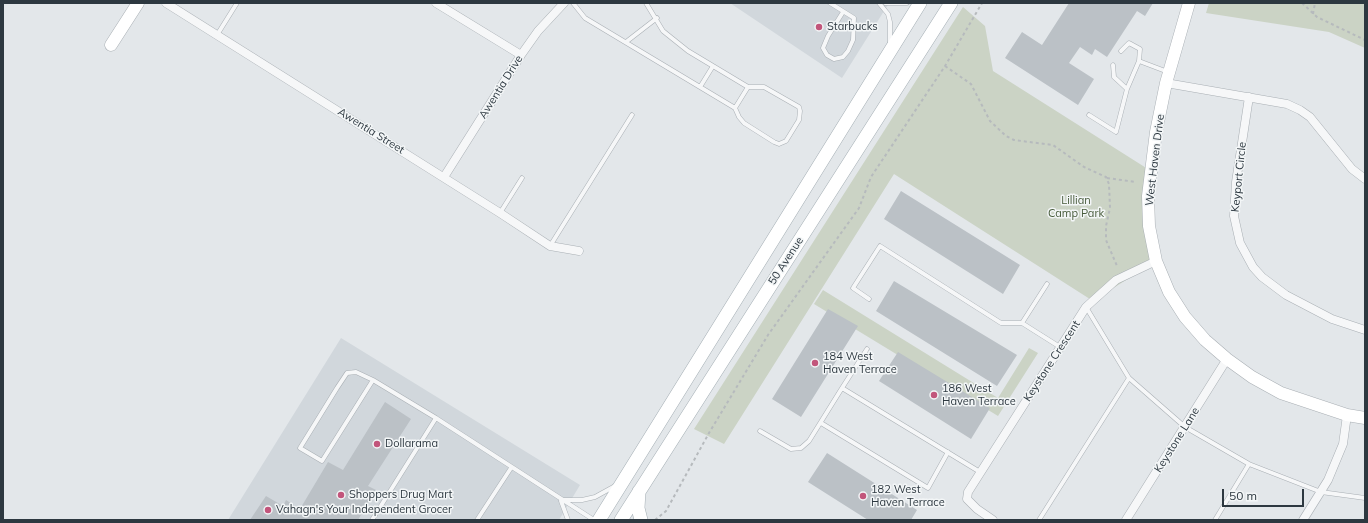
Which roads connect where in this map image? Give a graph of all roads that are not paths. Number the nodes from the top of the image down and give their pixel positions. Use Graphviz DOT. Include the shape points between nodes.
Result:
graph roads {
  1 [pos="138,3"];
  2 [pos="166,3"];
  3 [pos="236,3"];
  4 [pos="436,3"];
  5 [pos="564,3"];
  6 [pos="573,3"];
  7 [pos="646,3"];
  8 [pos="830,3"];
  9 [pos="879,3"];
  10 [pos="885,3"];
  11 [pos="907,3"];
  12 [pos="920,3"];
  13 [pos="951,3"];
  14 [pos="1189,3"];
  15 [pos="843,12"];
  16 [pos="656,18"];
  17 [pos="217,35"];
  18 [pos="626,42"];
  19 [pos="111,45"];
  20 [pos="1121,51"];
  21 [pos="889,52"];
  22 [pos="520,55"];
  23 [pos="1139,61"];
  24 [pos="1113,65"];
  25 [pos="713,66"];
  26 [pos="1168,78"];
  27 [pos="700,87"];
  28 [pos="748,87"];
  29 [pos="1127,89"];
  30 [pos="1249,97"];
  31 [pos="735,108"];
  32 [pos="632,115"];
  33 [pos="1089,115"];
  34 [pos="444,177"];
  35 [pos="522,178"];
  36 [pos="1365,179"];
  37 [pos="500,212"];
  38 [pos="550,246"];
  39 [pos="579,251"];
  40 [pos="1156,261"];
  41 [pos="1047,284"];
  42 [pos="869,299"];
  43 [pos="1086,307"];
  44 [pos="1022,323"];
  45 [pos="1365,330"];
  46 [pos="1061,347"];
  47 [pos="867,349"];
  48 [pos="1227,359"];
  49 [pos="1129,378"];
  50 [pos="373,380"];
  51 [pos="842,388"];
  52 [pos="1347,415"];
  53 [pos="436,418"];
  54 [pos="1365,418"];
  55 [pos="821,423"];
  56 [pos="1185,427"];
  57 [pos="760,431"];
  58 [pos="948,452"];
  59 [pos="1250,464"];
  60 [pos="511,468"];
  61 [pos="981,472"];
  62 [pos="628,473"];
  63 [pos="639,491"];
  64 [pos="1321,492"];
  65 [pos="1365,498"];
  66 [pos="561,500"];
  67 [pos="372,520"];
  68 [pos="477,520"];
  69 [pos="568,520"];
  70 [pos="594,520"];
  71 [pos="599,520"];
  72 [pos="621,520"];
  73 [pos="641,520"];
  74 [pos="993,520"];
  75 [pos="1039,520"];
  76 [pos="1126,520"];
  77 [pos="1215,520"];
  78 [pos="1303,520"];
  1 -- 19 [label="street"];
  2 -- 17 [label="street, Awentia Street"];
  3 -- 17 [label="lane"];
  4 -- 22 [label="street"];
  5 -- 22 [label="street, Awentia Drive"];
  6 -- 18 [label="lane" via="585,18"];
  7 -- 16 [label="lane"];
  8 -- 15 [label="lane"];
  9 -- 21 [label="lane" via="888,14 892,30"];
  10 -- 11 [label="lane"];
  12 -- 21 [label="main road, 50 Avenue"];
  13 -- 63 [label="main road, 50 Avenue"];
  14 -- 26 [label="street, West Haven Drive"];
  15 -- 15 [label="lane" via="854,18 853,40 843,57 834,59 827,55 823,48"];
  16 -- 18 [label="lane"];
  16 -- 25 [label="lane" via="663,31 688,51"];
  17 -- 34 [label="street, Awentia Street"];
  18 -- 27 [label="lane"];
  20 -- 23 [label="lane" via="1129,43 1140,49"];
  21 -- 62 [label="main road, 50 Avenue"];
  22 -- 34 [label="street, Awentia Drive"];
  23 -- 26 [label="lane"];
  23 -- 29 [label="lane"];
  24 -- 29 [label="lane" via="1114,77"];
  25 -- 27 [label="lane"];
  25 -- 28 [label="lane"];
  26 -- 30 [label="street"];
  26 -- 40 [label="street, West Haven Drive" via="1156,132 1148,196 1148,226"];
  27 -- 31 [label="lane"];
  28 -- 31 [label="lane"];
  28 -- 31 [label="lane" via="764,87 799,107 799,120 786,141 779,144 744,123"];
  29 -- 33 [label="lane" via="1116,132"];
  30 -- 36 [label="street" via="1287,104 1310,117 1352,169"];
  30 -- 45 [label="street, Keyport Circle" via="1236,182 1234,216 1240,243 1253,267 1286,295 1332,320"];
  32 -- 38 [label="lane"];
  34 -- 37 [label="street, Awentia Street"];
  35 -- 37 [label="lane"];
  37 -- 38 [label="street, Awentia Street"];
  38 -- 39 [label="street, Awentia Street"];
  40 -- 43 [label="street, Keystone Crescent" via="1116,280"];
  40 -- 48 [label="street, West Haven Drive" via="1169,292 1185,317 1205,340"];
  41 -- 44 [label="lane"];
  42 -- 44 [label="lane" via="853,288 880,246 1001,323"];
  43 -- 46 [label="street, Keystone Crescent"];
  43 -- 49 [label="lane"];
  44 -- 46 [label="lane"];
  46 -- 61 [label="street, Keystone Crescent"];
  47 -- 51 [label="lane"];
  48 -- 52 [label="street, West Haven Drive" via="1281,393"];
  48 -- 56 [label="street, Keystone Lane"];
  49 -- 56 [label="lane"];
  49 -- 75 [label="lane"];
  50 -- 50 [label="lane" via="356,372 347,373 300,448 322,461"];
  50 -- 53 [label="lane"];
  51 -- 55 [label="lane"];
  51 -- 58 [label="lane"];
  52 -- 54 [label="street, West Haven Drive"];
  52 -- 64 [label="street" via="1343,444"];
  53 -- 60 [label="lane"];
  53 -- 67 [label="lane"];
  55 -- 57 [label="lane" via="801,448 791,449"];
  55 -- 58 [label="lane" via="928,488"];
  56 -- 59 [label="lane"];
  56 -- 76 [label="street, Keystone Lane"];
  58 -- 61 [label="lane"];
  59 -- 64 [label="lane"];
  59 -- 77 [label="lane"];
  60 -- 66 [label="lane"];
  60 -- 68 [label="lane"];
  61 -- 74 [label="street, Keystone Crescent" via="968,492 967,499"];
  62 -- 66 [label="lane" via="595,497"];
  62 -- 71 [label="main road, 50 Avenue"];
  63 -- 72 [label="main road, 50 Avenue"];
  63 -- 73 [label="main road" via="638,508"];
  64 -- 65 [label="lane"];
  64 -- 78 [label="street"];
  66 -- 69 [label="lane"];
  66 -- 70 [label="lane"];
}
